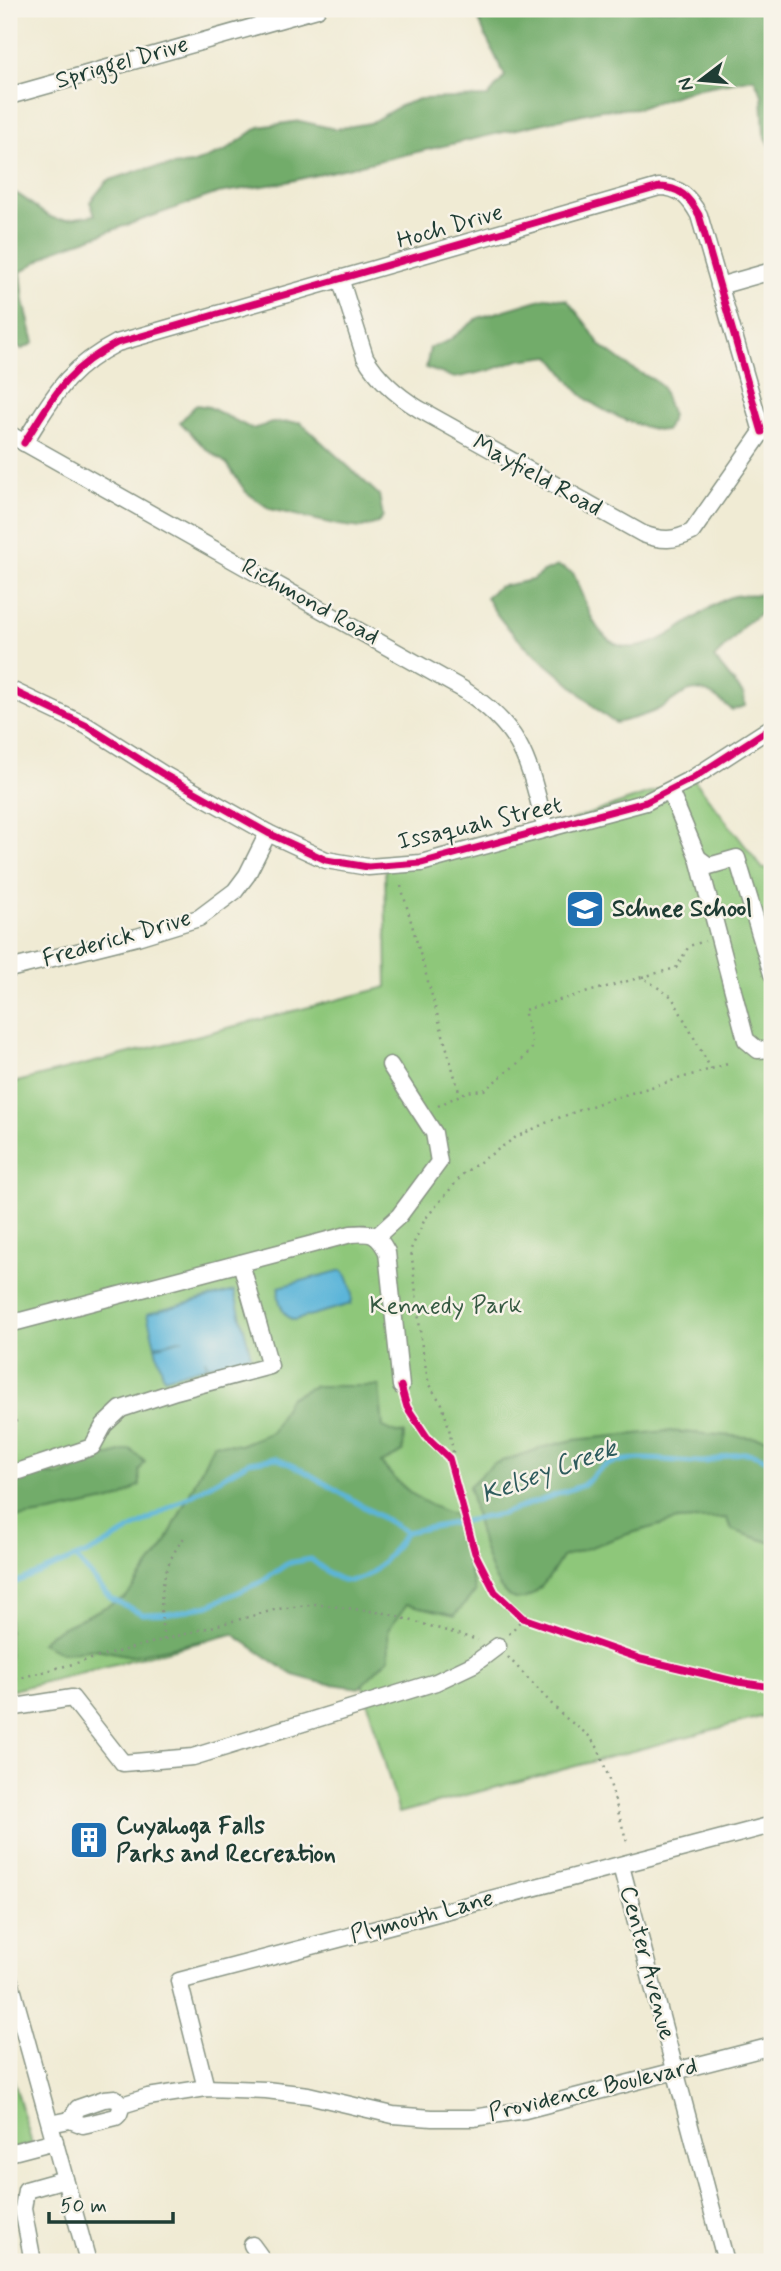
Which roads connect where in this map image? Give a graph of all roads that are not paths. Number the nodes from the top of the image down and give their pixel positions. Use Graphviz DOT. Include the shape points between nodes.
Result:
graph roads {
  1 [pos="317,9"];
  2 [pos="9,96"];
  3 [pos="772,271"];
  4 [pos="340,278"];
  5 [pos="719,286"];
  6 [pos="9,434"];
  7 [pos="767,434"];
  8 [pos="24,443"];
  9 [pos="9,689"];
  10 [pos="772,727"];
  11 [pos="670,791"];
  12 [pos="545,829"];
  13 [pos="268,833"];
  14 [pos="698,858"];
  15 [pos="9,969"];
  16 [pos="772,974"];
  17 [pos="772,1048"];
  18 [pos="390,1065"];
  19 [pos="376,1237"];
  20 [pos="241,1263"];
  21 [pos="9,1324"];
  22 [pos="401,1386"];
  23 [pos="9,1472"];
  24 [pos="498,1646"];
  25 [pos="9,1708"];
  26 [pos="772,1825"];
  27 [pos="627,1864"];
  28 [pos="9,1977"];
  29 [pos="772,2046"];
  30 [pos="675,2070"];
  31 [pos="206,2088"];
  32 [pos="50,2124"];
  33 [pos="55,2141"];
  34 [pos="9,2154"];
  35 [pos="65,2179"];
  36 [pos="26,2190"];
  37 [pos="9,2195"];
  38 [pos="252,2245"];
  39 [pos="33,2262"];
  40 [pos="88,2262"];
  41 [pos="262,2262"];
  42 [pos="726,2262"];
  1 -- 2 [label="street, Spriggel Drive"];
  3 -- 5 [label="street"];
  4 -- 5 [label="street, Hoch Drive" via="669,187 681,191 699,215"];
  4 -- 7 [label="street, Mayfield Road" via="365,356 391,390 643,534 668,540 692,531"];
  4 -- 8 [label="street, Hoch Drive" via="115,344 83,363 61,384"];
  5 -- 7 [label="street, Hoch Drive"];
  6 -- 8 [label="street, Richmond Road"];
  8 -- 12 [label="street, Richmond Road" via="491,708 522,749"];
  9 -- 13 [label="street, Issaquah Street" via="87,726"];
  10 -- 11 [label="street, Issaquah Street"];
  11 -- 12 [label="street, Issaquah Street" via="646,802"];
  11 -- 14 [label="street"];
  12 -- 13 [label="street, Issaquah Street" via="421,863 368,867 326,860"];
  13 -- 15 [label="street, Frederick Drive" via="235,891 199,918"];
  14 -- 16 [label="street" via="709,866 737,858"];
  14 -- 17 [label="street" via="746,1040 758,1050"];
  18 -- 19 [label="street" via="434,1133 439,1162 399,1216"];
  19 -- 20 [label="street" via="369,1232 351,1234"];
  19 -- 22 [label="street" via="387,1252"];
  20 -- 21 [label="street"];
  20 -- 23 [label="street" via="271,1366 121,1409 103,1425 92,1447"];
  24 -- 25 [label="street" via="474,1664 436,1682 193,1757 123,1763 72,1698"];
  26 -- 27 [label="street, Plymouth Lane"];
  27 -- 30 [label="street, Center Avenue"];
  27 -- 31 [label="street, Plymouth Lane" via="179,1981"];
  28 -- 32 [label="street"];
  29 -- 30 [label="street, Providence Boulevard"];
  30 -- 31 [label="street, Providence Boulevard" via="525,2110 473,2118 393,2115 308,2095"];
  30 -- 42 [label="street, Center Avenue"];
  31 -- 32 [label="street, Providence Boulevard" via="148,2097 122,2105 116,2117 83,2125 71,2120"];
  32 -- 33 [label="street"];
  33 -- 34 [label="street"];
  33 -- 35 [label="street"];
  35 -- 36 [label="street"];
  35 -- 40 [label="street"];
  36 -- 37 [label="street"];
  36 -- 39 [label="street" via="23,2209"];
  38 -- 41 [label="street"];
}
